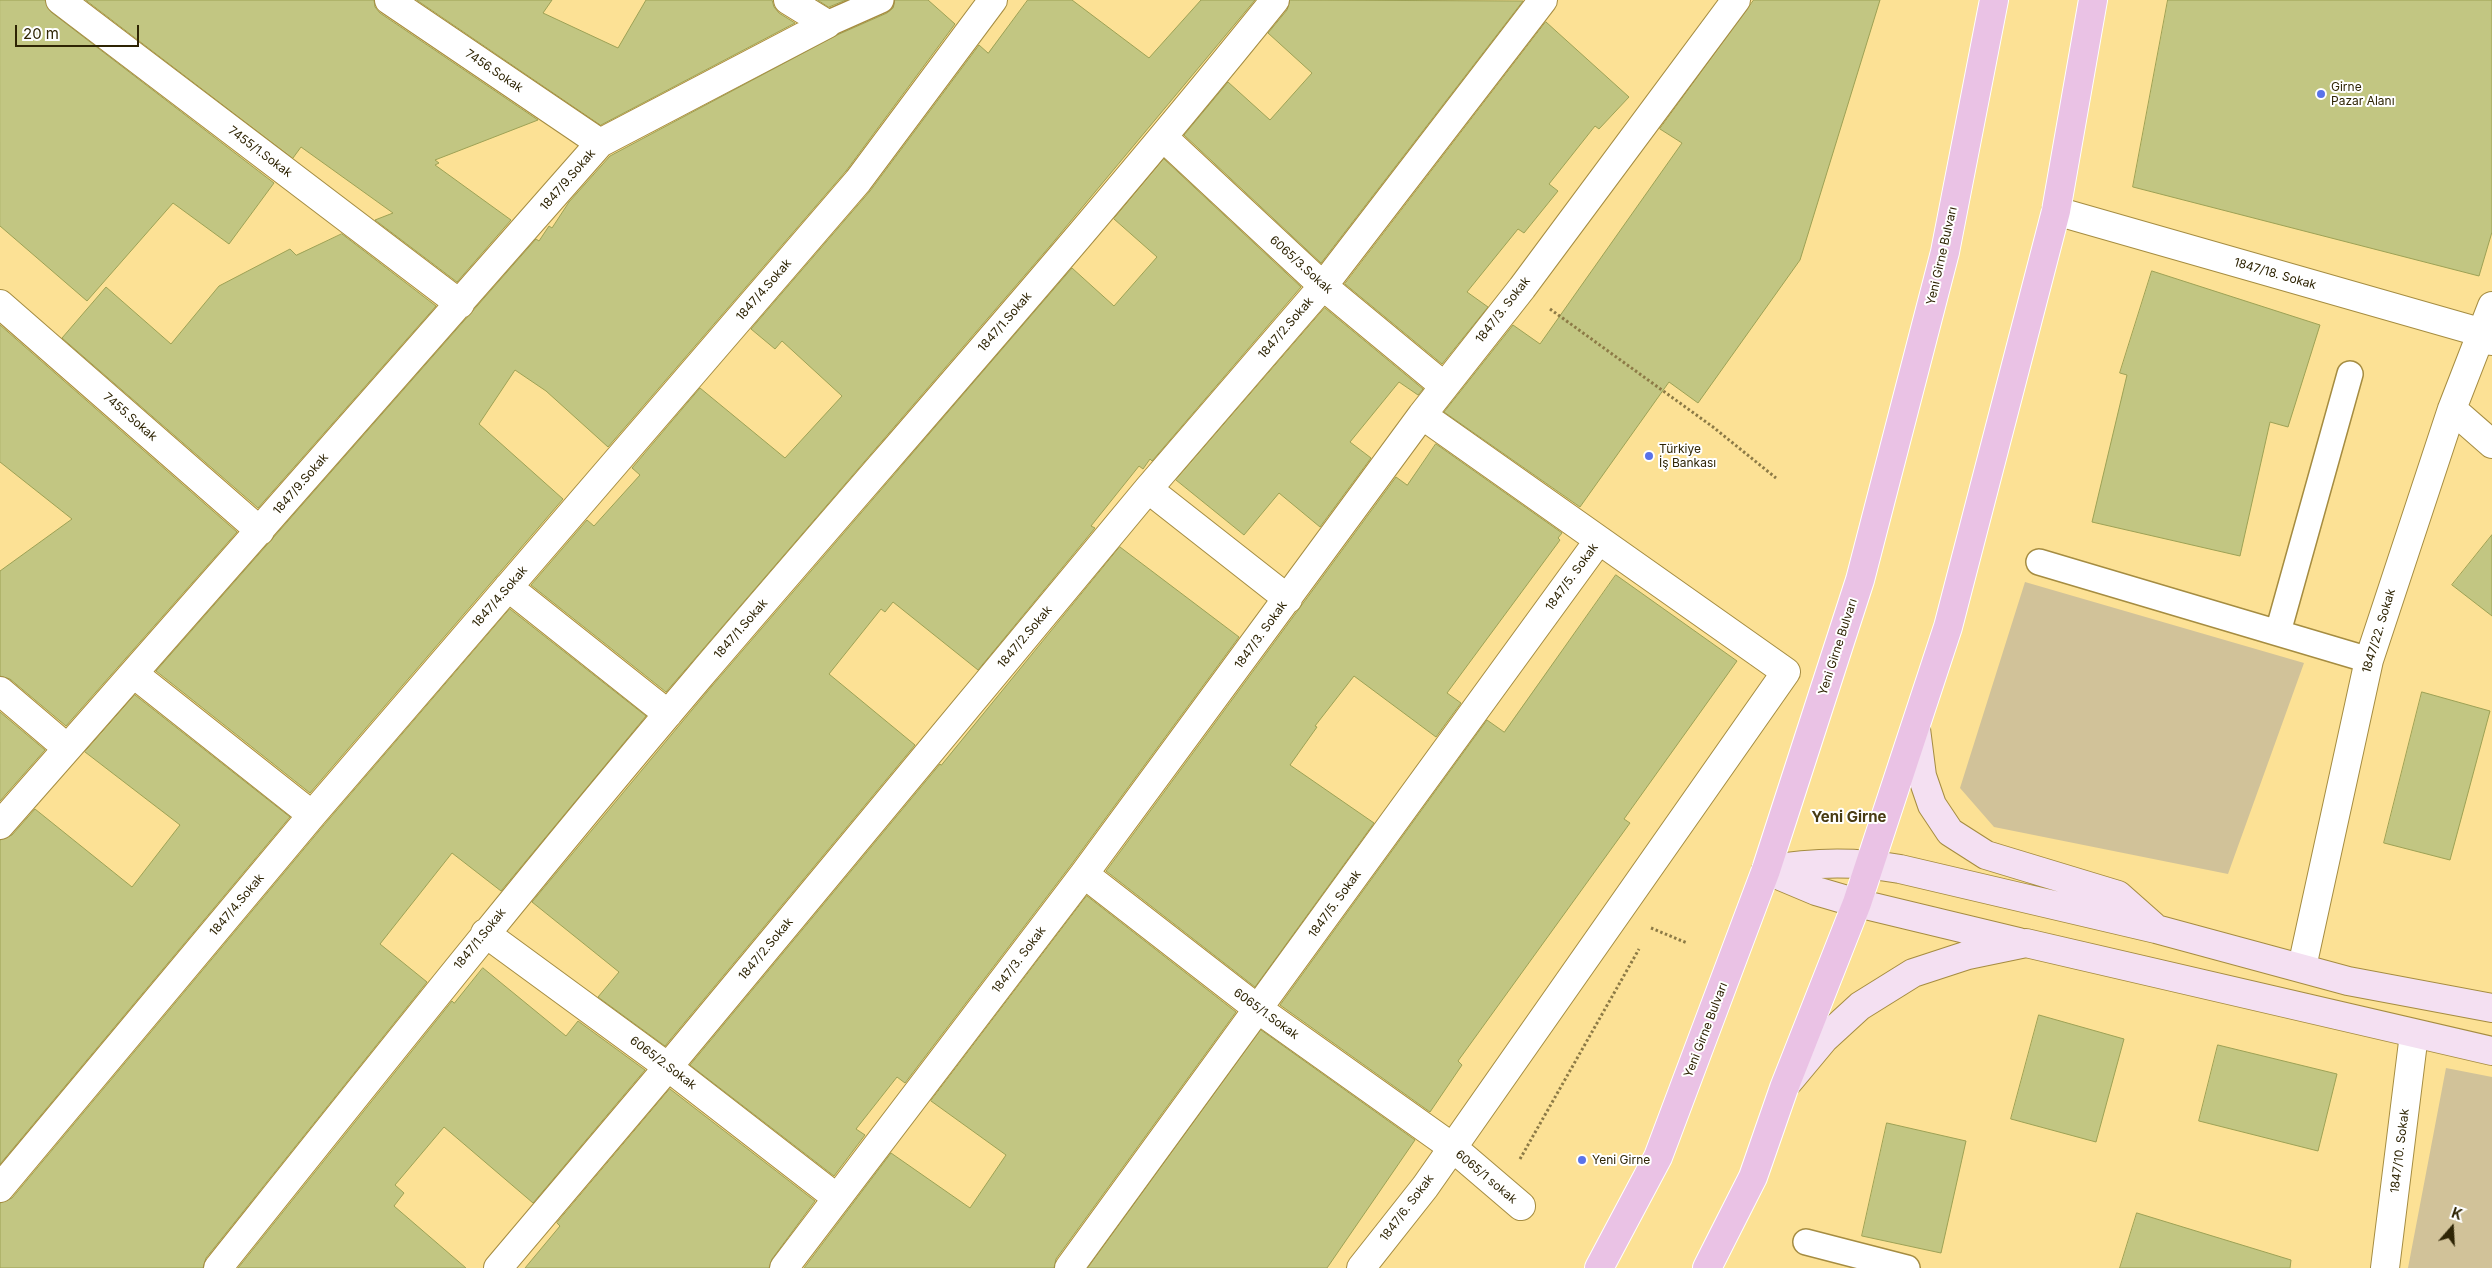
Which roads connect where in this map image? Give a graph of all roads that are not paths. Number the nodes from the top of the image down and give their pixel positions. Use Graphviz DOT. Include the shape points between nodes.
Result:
graph roads {
  1 [pos="60,0"];
  2 [pos="389,0"];
  3 [pos="788,0"];
  4 [pos="881,0"];
  5 [pos="993,0"];
  6 [pos="1275,0"];
  7 [pos="1543,0"];
  8 [pos="1736,0"];
  9 [pos="1994,0"];
  10 [pos="2093,0"];
  11 [pos="827,24"];
  12 [pos="1164,138"];
  13 [pos="600,143"];
  14 [pos="2056,211"];
  15 [pos="1323,286"];
  16 [pos="0,304"];
  17 [pos="460,304"];
  18 [pos="2492,306"];
  19 [pos="2487,337"];
  20 [pos="2350,374"];
  21 [pos="1444,386"];
  22 [pos="2452,409"];
  23 [pos="1422,415"];
  24 [pos="2492,444"];
  25 [pos="1148,490"];
  26 [pos="260,531"];
  27 [pos="1599,540"];
  28 [pos="2039,562"];
  29 [pos="508,587"];
  30 [pos="1288,599"];
  31 [pos="2278,632"];
  32 [pos="2368,660"];
  33 [pos="134,674"];
  34 [pos="0,691"];
  35 [pos="668,714"];
  36 [pos="1916,728"];
  37 [pos="68,748"];
  38 [pos="312,815"];
  39 [pos="0,825"];
  40 [pos="1871,864"];
  41 [pos="1766,870"];
  42 [pos="1084,874"];
  43 [pos="1857,903"];
  44 [pos="2156,929"];
  45 [pos="485,933"];
  46 [pos="2026,943"];
  47 [pos="2302,967"];
  48 [pos="2492,1008"];
  49 [pos="1258,1009"];
  50 [pos="2414,1034"];
  51 [pos="2492,1051"];
  52 [pos="668,1067"];
  53 [pos="1784,1088"];
  54 [pos="1452,1147"];
  55 [pos="0,1188"];
  56 [pos="838,1198"];
  57 [pos="1512,1198"];
  58 [pos="1806,1242"];
  59 [pos="218,1268"];
  60 [pos="498,1268"];
  61 [pos="784,1268"];
  62 [pos="1069,1268"];
  63 [pos="1361,1268"];
  64 [pos="1599,1268"];
  65 [pos="1707,1268"];
  66 [pos="1907,1268"];
  67 [pos="2385,1268"];
  1 -- 17 [label="street, 7455/1.Sokak"];
  2 -- 13 [label="street, 7456.Sokak"];
  3 -- 11 [label="street"];
  4 -- 11 [label="lane"];
  5 -- 29 [label="street, 1847/4.Sokak" via="858,181"];
  6 -- 12 [label="street, 1847/1.Sokak"];
  7 -- 15 [label="street, 1847/2.Sokak"];
  8 -- 21 [label="street, 1847/3. Sokak" via="1522,288"];
  9 -- 41 [label="main road, Yeni Girne Bulvarı" via="1945,252 1860,580"];
  10 -- 14 [label="main road"];
  11 -- 13 [label="street"];
  12 -- 15 [label="street, 6065/3.Sokak"];
  12 -- 35 [label="street, 1847/1.Sokak"];
  13 -- 17 [label="street, 1847/9.Sokak"];
  14 -- 19 [label="street, 1847/18. Sokak"];
  14 -- 36 [label="main road" via="1948,627"];
  15 -- 21 [label="street, 6065/3.Sokak"];
  15 -- 25 [label="street, 1847/2.Sokak"];
  16 -- 26 [label="street, 7455.Sokak"];
  17 -- 26 [label="street, 1847/9.Sokak"];
  18 -- 19 [label="street, 1847/22. Sokak"];
  19 -- 22 [label="street, 1847/22. Sokak"];
  20 -- 31 [label="lane"];
  21 -- 23 [label="street, 1847/3. Sokak"];
  22 -- 24 [label="street"];
  22 -- 32 [label="street, 1847/22. Sokak"];
  23 -- 27 [label="street"];
  23 -- 30 [label="street, 1847/3. Sokak"];
  25 -- 30 [label="street"];
  25 -- 52 [label="street, 1847/2.Sokak"];
  26 -- 33 [label="street, 1847/9.Sokak"];
  27 -- 49 [label="street, 1847/5. Sokak"];
  27 -- 54 [label="street, 1847/5. Sokak" via="1786,672"];
  28 -- 31 [label="lane"];
  29 -- 35 [label="street"];
  29 -- 38 [label="street, 1847/4.Sokak"];
  30 -- 42 [label="street, 1847/3. Sokak"];
  31 -- 32 [label="lane"];
  32 -- 47 [label="street, 1847/22. Sokak"];
  33 -- 37 [label="street, 1847/9.Sokak"];
  33 -- 38 [label="street"];
  34 -- 37 [label="street"];
  35 -- 45 [label="street, 1847/1.Sokak"];
  36 -- 40 [label="main road"];
  36 -- 44 [label="main road" via="1922,776 1932,805 1950,832 1986,855 2118,895"];
  37 -- 39 [label="street, 1847/9.Sokak"];
  38 -- 55 [label="street, 1847/4.Sokak"];
  40 -- 41 [label="main road" via="1798,864"];
  40 -- 43 [label="main road"];
  40 -- 44 [label="main road" via="1981,886"];
  41 -- 43 [label="main road" via="1816,891"];
  41 -- 64 [label="main road, Yeni Girne Bulvarı" via="1658,1157"];
  42 -- 49 [label="street, 6065/1.Sokak"];
  42 -- 56 [label="street, 1847/3. Sokak"];
  43 -- 46 [label="main road"];
  43 -- 53 [label="main road"];
  44 -- 47 [label="main road"];
  45 -- 52 [label="street, 6065/2.Sokak"];
  45 -- 59 [label="street, 1847/1.Sokak"];
  46 -- 50 [label="main road"];
  46 -- 53 [label="main road" via="1968,955 1913,972 1860,1006 1824,1039"];
  47 -- 48 [label="main road" via="2348,981"];
  49 -- 54 [label="street, 6065/1.Sokak"];
  49 -- 62 [label="street, 1847/5. Sokak"];
  50 -- 51 [label="main road"];
  50 -- 67 [label="street, 1847/10. Sokak"];
  52 -- 56 [label="street, 6065/2.Sokak"];
  52 -- 60 [label="street, 1847/2.Sokak"];
  53 -- 65 [label="main road" via="1753,1177"];
  54 -- 57 [label="street, 6065/1 sokak"];
  54 -- 63 [label="street, 1847/6. Sokak"];
  56 -- 61 [label="street, 1847/3. Sokak"];
  58 -- 66 [label="lane"];
}
